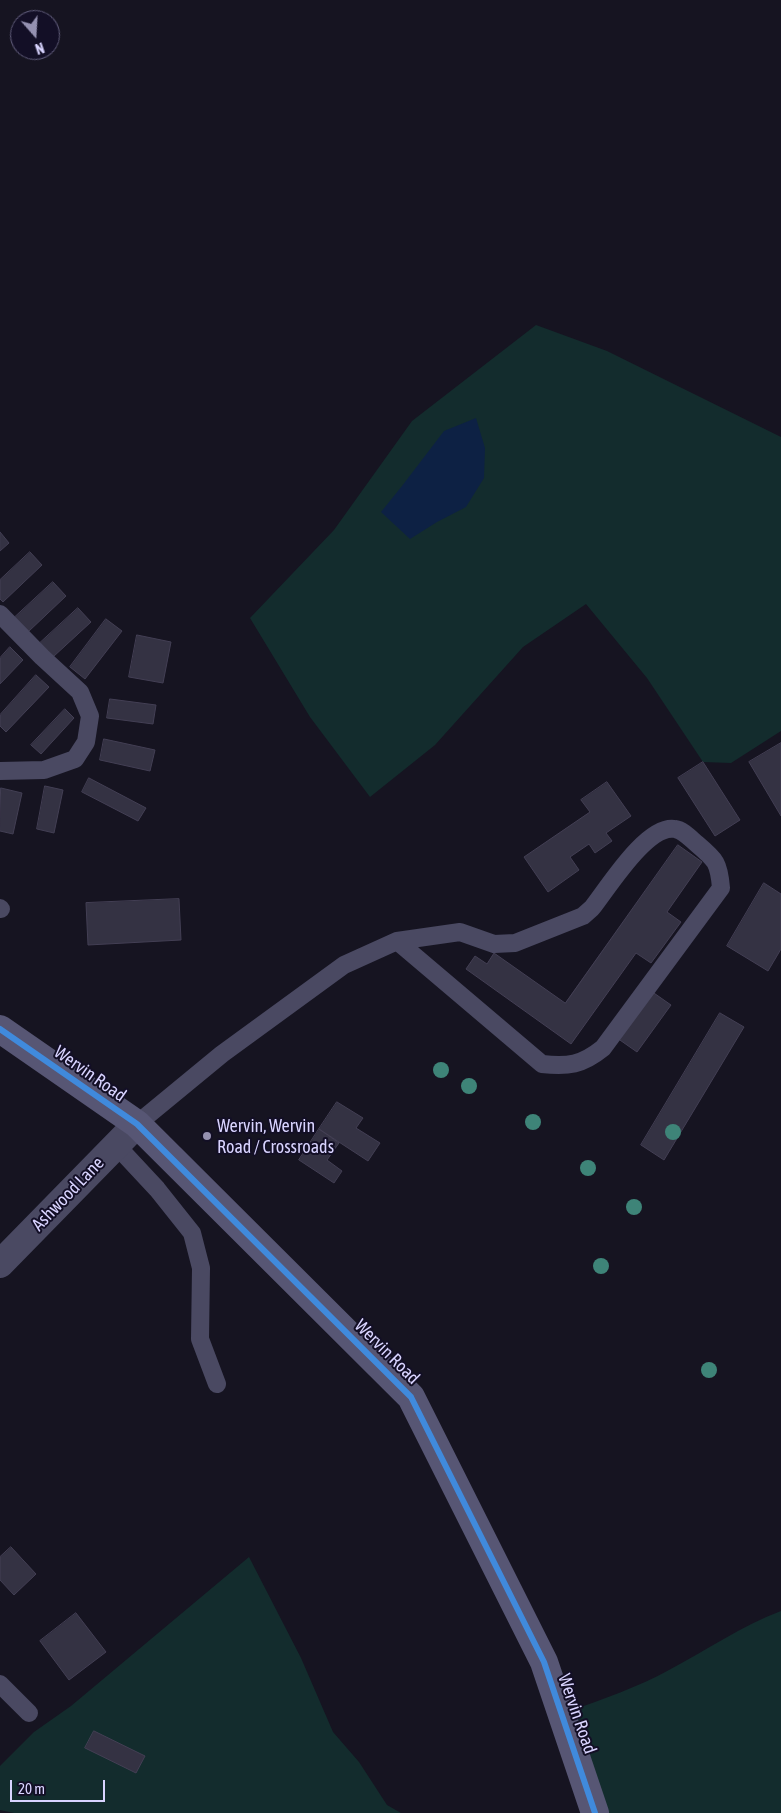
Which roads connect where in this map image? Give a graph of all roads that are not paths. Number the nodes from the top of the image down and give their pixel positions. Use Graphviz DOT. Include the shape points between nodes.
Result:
graph roads {
  1 [pos="0,614"];
  2 [pos="0,771"];
  3 [pos="398,940"];
  4 [pos="0,1029"];
  5 [pos="137,1124"];
  6 [pos="116,1146"];
  7 [pos="0,1264"];
  8 [pos="217,1384"];
  9 [pos="0,1684"];
  10 [pos="29,1713"];
  11 [pos="595,1813"];
  1 -- 2 [label="lane" via="80,692 90,716 86,742 75,759 44,770"];
  3 -- 3 [label="lane" via="460,932 494,944 516,943 559,926 583,916 592,908 641,845 660,831 675,828 684,833 711,856 720,871 721,888 603,1048 589,1059 572,1065 542,1064"];
  3 -- 5 [label="lane" via="344,965 222,1054"];
  4 -- 5 [label="street, Wervin Road"];
  5 -- 6 [label="street, Ashwood Lane"];
  5 -- 11 [label="street, Wervin Road" via="411,1396 544,1662"];
  6 -- 7 [label="street, Ashwood Lane"];
  6 -- 8 [label="lane" via="157,1188 192,1233 201,1268 200,1339"];
  9 -- 10 [label="lane"];
}
